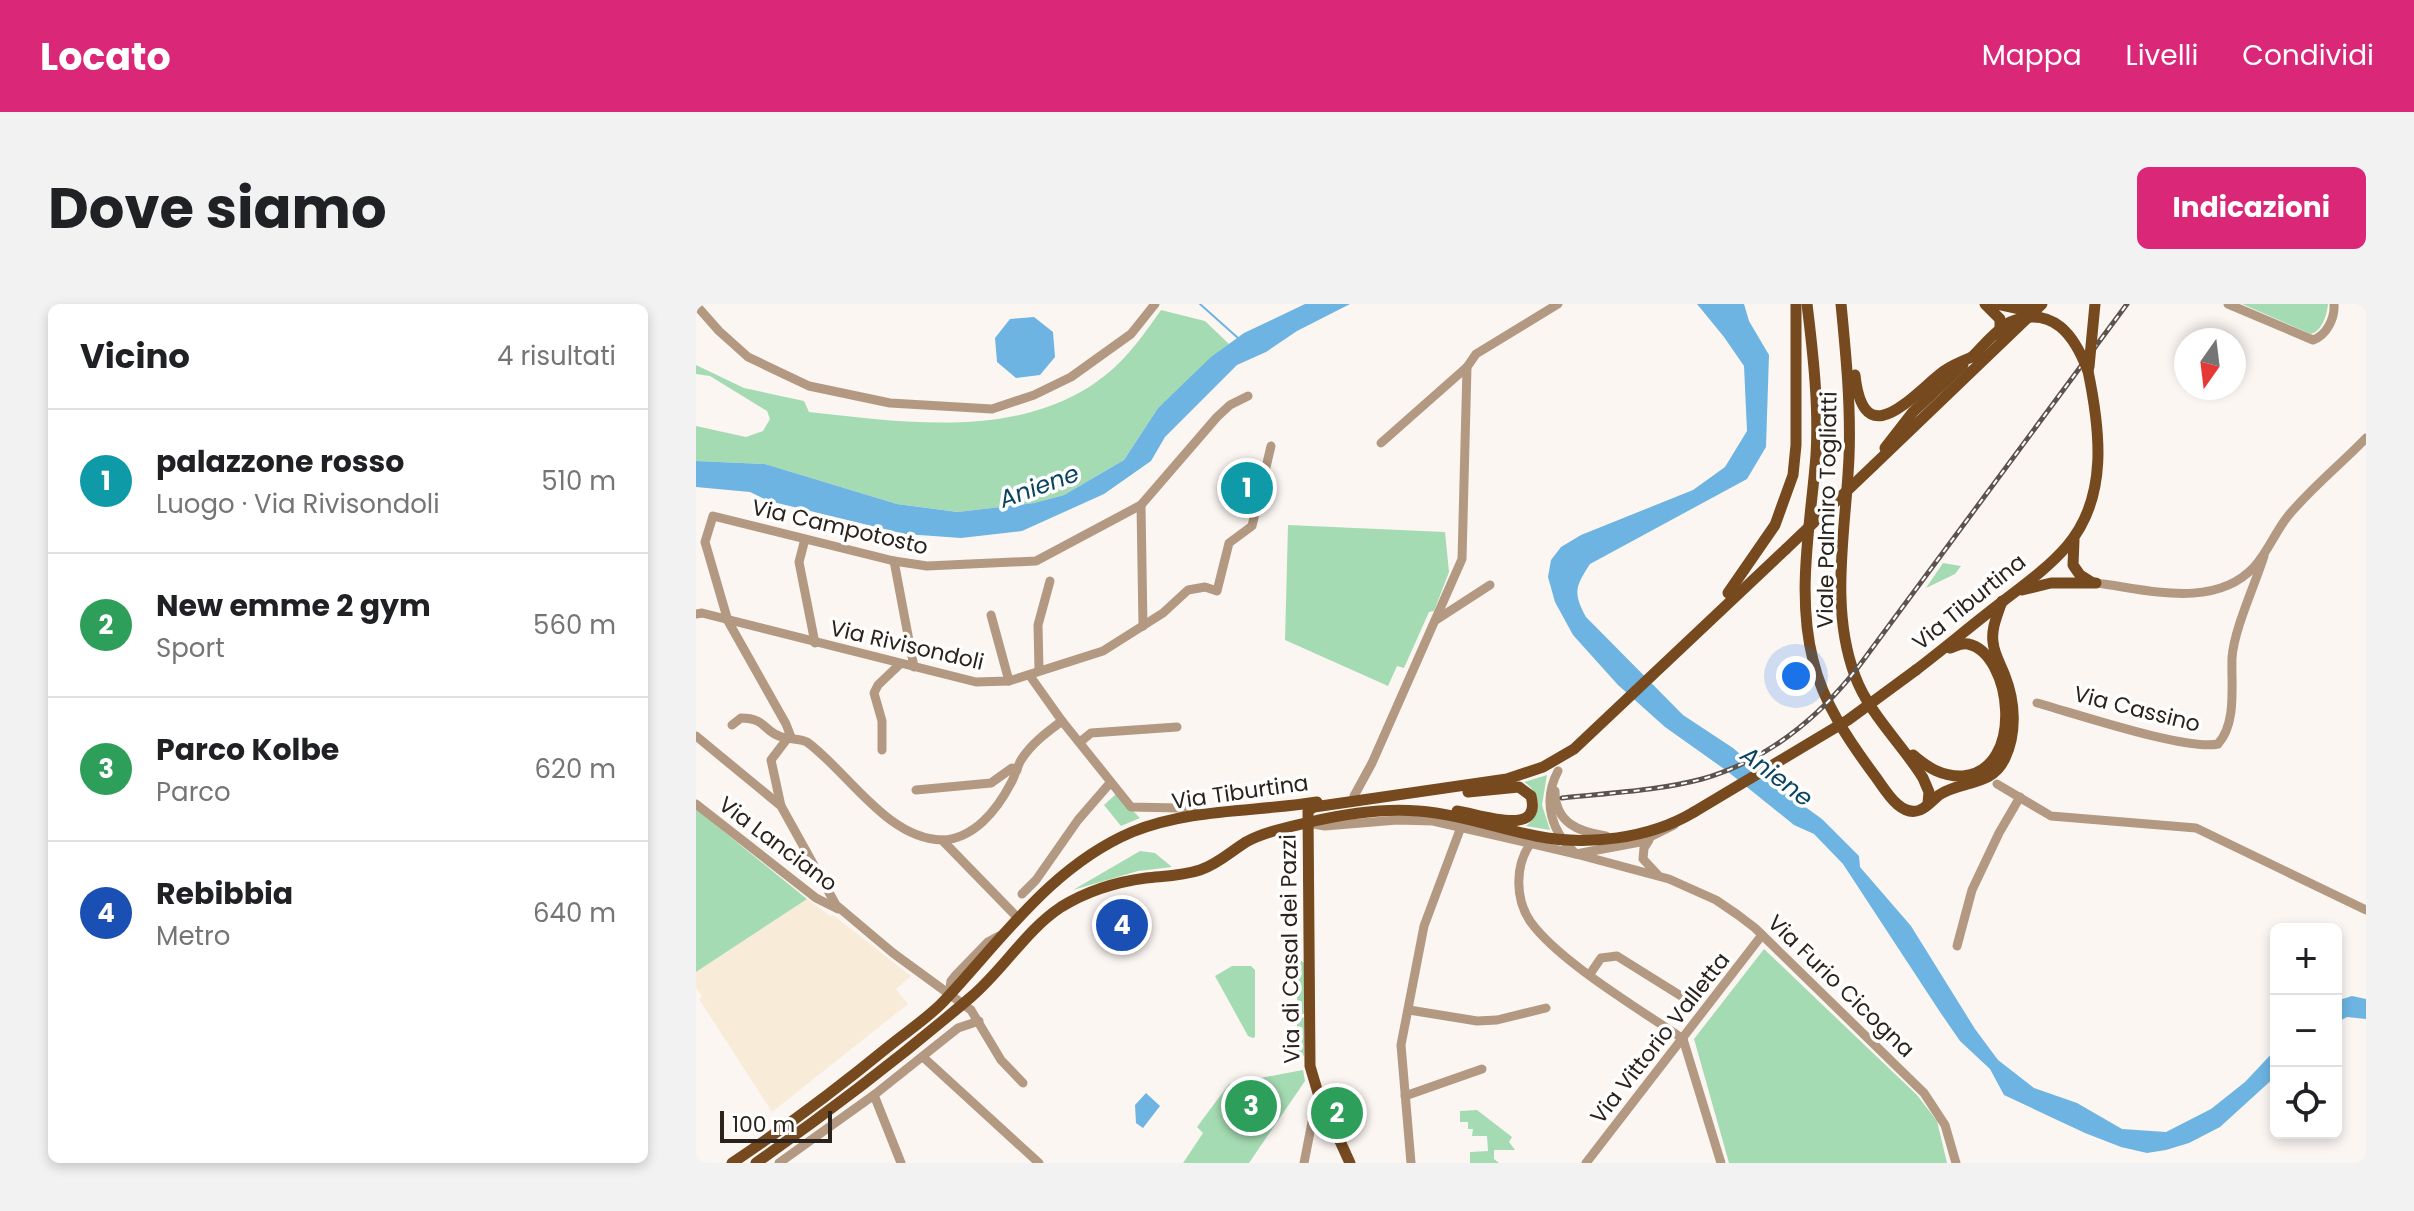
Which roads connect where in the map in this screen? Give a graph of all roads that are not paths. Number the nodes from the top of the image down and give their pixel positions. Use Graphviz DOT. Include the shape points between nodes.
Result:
graph roads {
  1 [pos="1155,304"];
  2 [pos="1558,304"];
  3 [pos="1796,304"];
  4 [pos="1807,304"];
  5 [pos="1841,304"];
  6 [pos="1985,304"];
  7 [pos="1996,304"];
  8 [pos="2040,304"];
  9 [pos="2095,304"];
  10 [pos="2228,304"];
  11 [pos="2334,304"];
  12 [pos="696,305"];
  13 [pos="1843,330"];
  14 [pos="1993,349"];
  15 [pos="1467,367"];
  16 [pos="2088,371"];
  17 [pos="1930,390"];
  18 [pos="1248,396"];
  19 [pos="2366,438"];
  20 [pos="1381,443"];
  21 [pos="1271,446"];
  22 [pos="2362,449"];
  23 [pos="1874,465"];
  24 [pos="1141,505"];
  25 [pos="2075,535"];
  26 [pos="805,539"];
  27 [pos="2264,556"];
  28 [pos="894,561"];
  29 [pos="2243,576"];
  30 [pos="1050,581"];
  31 [pos="2096,583"];
  32 [pos="2255,583"];
  33 [pos="1490,585"];
  34 [pos="2014,593"];
  35 [pos="2251,595"];
  36 [pos="2002,601"];
  37 [pos="696,614"];
  38 [pos="991,615"];
  39 [pos="1436,620"];
  40 [pos="728,621"];
  41 [pos="1143,626"];
  42 [pos="1700,628"];
  43 [pos="815,643"];
  44 [pos="1942,651"];
  45 [pos="900,664"];
  46 [pos="914,667"];
  47 [pos="1034,673"];
  48 [pos="1009,681"];
  49 [pos="2037,703"];
  50 [pos="1062,721"];
  51 [pos="732,725"];
  52 [pos="1177,727"];
  53 [pos="696,736"];
  54 [pos="789,738"];
  55 [pos="1080,742"];
  56 [pos="1898,742"];
  57 [pos="1574,749"];
  58 [pos="882,750"];
  59 [pos="1017,770"];
  60 [pos="1558,771"];
  61 [pos="1110,783"];
  62 [pos="1997,784"];
  63 [pos="916,790"];
  64 [pos="1411,792"];
  65 [pos="1354,796"];
  66 [pos="2020,797"];
  67 [pos="1377,798"];
  68 [pos="1928,803"];
  69 [pos="696,804"];
  70 [pos="781,806"];
  71 [pos="1198,814"];
  72 [pos="1440,814"];
  73 [pos="1681,819"];
  74 [pos="1307,823"];
  75 [pos="1461,827"];
  76 [pos="1613,837"];
  77 [pos="1651,838"];
  78 [pos="1561,839"];
  79 [pos="942,840"];
  80 [pos="1530,844"];
  81 [pos="1576,854"];
  82 [pos="1660,876"];
  83 [pos="1022,894"];
  84 [pos="840,910"];
  85 [pos="2366,910"];
  86 [pos="1018,918"];
  87 [pos="1762,935"];
  88 [pos="1957,946"];
  89 [pos="1590,974"];
  90 [pos="949,995"];
  91 [pos="1689,1001"];
  92 [pos="963,1004"];
  93 [pos="1546,1008"];
  94 [pos="1409,1010"];
  95 [pos="979,1021"];
  96 [pos="1683,1039"];
  97 [pos="923,1057"];
  98 [pos="1482,1069"];
  99 [pos="1023,1083"];
  100 [pos="874,1095"];
  101 [pos="1405,1096"];
  102 [pos="1321,1100"];
  103 [pos="732,1163"];
  104 [pos="756,1163"];
  105 [pos="779,1163"];
  106 [pos="901,1163"];
  107 [pos="1039,1163"];
  108 [pos="1304,1163"];
  109 [pos="1350,1163"];
  110 [pos="1411,1163"];
  111 [pos="1586,1163"];
  112 [pos="1721,1163"];
  113 [pos="1956,1163"];
  1 -- 12 [label="street" via="1131,334 1071,377 992,409 890,403 809,386 748,357"];
  2 -- 15 [label="street" via="1476,354"];
  3 -- 42 [label="main road" via="1796,445 1789,490 1767,537"];
  4 -- 68 [label="main road, Viale Palmiro Togliatti" via="1816,438 1807,578 1813,662 1845,733 1890,797 1913,811"];
  5 -- 13 [label="main road, Viale Palmiro Togliatti"];
  6 -- 14 [label="main road" via="2002,327"];
  7 -- 8 [label="main road" via="2019,309"];
  8 -- 14 [label="main road"];
  9 -- 16 [label="main road, Via Tiburtina, bridge"];
  10 -- 11 [label="street" via="2313,340 2331,322"];
  13 -- 17 [label="main road" via="1852,352 1857,395 1867,410 1893,413"];
  13 -- 56 [label="main road, Viale Palmiro Togliatti" via="1850,433 1843,628 1859,684"];
  14 -- 23 [label="main road"];
  15 -- 20 [label="street"];
  15 -- 39 [label="street" via="1462,559"];
  16 -- 17 [label="main road, bridge" via="2072,334 2056,321 2024,317 1949,368"];
  16 -- 25 [label="main road, Via Tiburtina" via="2099,448 2094,487"];
  17 -- 23 [label="main road"];
  18 -- 24 [label="street, Via Campotosto" via="1217,417"];
  19 -- 22 [label="street"];
  21 -- 41 [label="street, Via Rivisondoli" via="1252,526 1229,543 1217,591 1188,590"];
  22 -- 27 [label="street" via="2285,520"];
  23 -- 42 [label="main road, bridge"];
  24 -- 28 [label="street, Via Campotosto" via="1036,561 927,566"];
  24 -- 41 [label="street"];
  25 -- 31 [label="main road" via="2073,565"];
  25 -- 34 [label="main road, Via Tiburtina"];
  26 -- 28 [label="street, Via Campotosto"];
  26 -- 40 [label="street, Via Campotosto" via="713,516 705,542"];
  26 -- 43 [label="street" via="799,562"];
  27 -- 29 [label="street"];
  27 -- 32 [label="street, Via Cassino"];
  28 -- 46 [label="street"];
  29 -- 31 [label="street" via="2205,593 2185,594"];
  29 -- 32 [label="street"];
  29 -- 35 [label="street"];
  30 -- 47 [label="street" via="1038,625"];
  31 -- 34 [label="main road" via="2051,583"];
  32 -- 35 [label="street, Via Cassino"];
  33 -- 39 [label="street"];
  34 -- 36 [label="main road, Via Tiburtina"];
  35 -- 49 [label="street, Via Cassino" via="2232,654 2230,715 2218,744 2167,738"];
  36 -- 44 [label="main road, Via Tiburtina"];
  36 -- 68 [label="main road" via="1993,640 2012,703 2007,755 1991,776 1948,790"];
  37 -- 40 [label="street, Via Rivisondoli"];
  38 -- 48 [label="street"];
  39 -- 65 [label="street"];
  40 -- 43 [label="street, Via Rivisondoli"];
  40 -- 54 [label="street"];
  41 -- 47 [label="street, Via Rivisondoli" via="1103,651"];
  42 -- 57 [label="main road, Via Tiburtina"];
  43 -- 45 [label="street, Via Rivisondoli"];
  44 -- 56 [label="main road" via="1970,645 1992,664 2005,704 1999,752 1984,770 1953,776 1929,768"];
  44 -- 73 [label="main road, Via Tiburtina, bridge" via="1848,720"];
  45 -- 46 [label="street, Via Rivisondoli"];
  45 -- 58 [label="street" via="874,693 883,726"];
  46 -- 48 [label="street, Via Rivisondoli" via="976,682"];
  47 -- 48 [label="street, Via Rivisondoli"];
  47 -- 50 [label="street"];
  50 -- 55 [label="street"];
  50 -- 59 [label="street" via="1036,742"];
  51 -- 54 [label="street" via="741,718 756,719 778,737"];
  52 -- 55 [label="street" via="1091,733"];
  53 -- 70 [label="street, Via Lanciano"];
  54 -- 70 [label="street" via="771,760"];
  54 -- 79 [label="street" via="813,747 903,830"];
  55 -- 61 [label="street"];
  56 -- 68 [label="main road, Viale Palmiro Togliatti" via="1926,782"];
  57 -- 60 [label="street"];
  57 -- 64 [label="main road, Via Tiburtina" via="1515,777"];
  59 -- 63 [label="street" via="1012,768 991,783"];
  59 -- 79 [label="street" via="977,827 962,837"];
  60 -- 76 [label="street" via="1555,798 1564,820 1582,831"];
  60 -- 78 [label="street" via="1549,801"];
  61 -- 71 [label="street" via="1134,808 1178,808"];
  61 -- 83 [label="street"];
  62 -- 66 [label="street"];
  64 -- 67 [label="main road, Via Tiburtina"];
  64 -- 72 [label="main road" via="1519,787 1533,801 1530,814 1519,822"];
  65 -- 67 [label="main road, Via Tiburtina"];
  65 -- 71 [label="main road, Via Tiburtina"];
  66 -- 85 [label="street" via="2051,816 2196,828"];
  66 -- 88 [label="street" via="1972,890"];
  67 -- 74 [label="main road, Via Tiburtina" via="1314,807"];
  69 -- 84 [label="street, Via Lanciano" via="816,898"];
  70 -- 84 [label="street, Via Lanciano"];
  71 -- 86 [label="main road, Via Tiburtina" via="1133,832 1100,849"];
  72 -- 74 [label="main road, Via Tiburtina" via="1389,810"];
  72 -- 78 [label="main road, Via Tiburtina"];
  73 -- 76 [label="main road, Via Tiburtina"];
  73 -- 77 [label="street, Via Tiburtina"];
  74 -- 75 [label="street, Via Tiburtina" via="1405,820"];
  74 -- 92 [label="main road, Via Tiburtina" via="1247,842 1200,870 1087,893 1035,927"];
  74 -- 102 [label="main road, Via di Casal dei Pazzi" via="1310,1066"];
  75 -- 80 [label="street, Via Tiburtina"];
  75 -- 94 [label="street" via="1425,922"];
  76 -- 78 [label="main road, Via Tiburtina"];
  77 -- 81 [label="street, Via Tiburtina"];
  77 -- 82 [label="street" via="1643,859"];
  78 -- 81 [label="street"];
  79 -- 86 [label="street"];
  80 -- 81 [label="street, Via Tiburtina"];
  80 -- 89 [label="street" via="1519,876 1526,914 1547,940"];
  81 -- 82 [label="street, Via Furio Cicogna"];
  82 -- 87 [label="street, Via Furio Cicogna" via="1716,900"];
  84 -- 90 [label="street, Via Lanciano"];
  86 -- 90 [label="main road, Via Tiburtina"];
  87 -- 96 [label="street, Via Vittorio Valletta"];
  87 -- 113 [label="street, Via Furio Cicogna" via="1924,1093 1945,1125"];
  89 -- 91 [label="street" via="1601,958 1617,956"];
  89 -- 96 [label="street"];
  90 -- 92 [label="street, Via Lanciano"];
  90 -- 103 [label="main road, Via Tiburtina" via="809,1110"];
  92 -- 95 [label="street, Via Lanciano"];
  92 -- 104 [label="main road" via="843,1102"];
  93 -- 94 [label="street" via="1477,1021"];
  94 -- 101 [label="street" via="1401,1045"];
  95 -- 97 [label="street" via="958,1028"];
  95 -- 99 [label="street, Via Lanciano" via="1007,1068"];
  96 -- 111 [label="street, Via Vittorio Valletta"];
  96 -- 112 [label="street"];
  97 -- 100 [label="street"];
  97 -- 107 [label="street"];
  98 -- 101 [label="street"];
  100 -- 105 [label="street"];
  100 -- 106 [label="street"];
  101 -- 110 [label="street"];
  102 -- 108 [label="street"];
  102 -- 109 [label="main road, Via di Casal dei Pazzi"];
}
